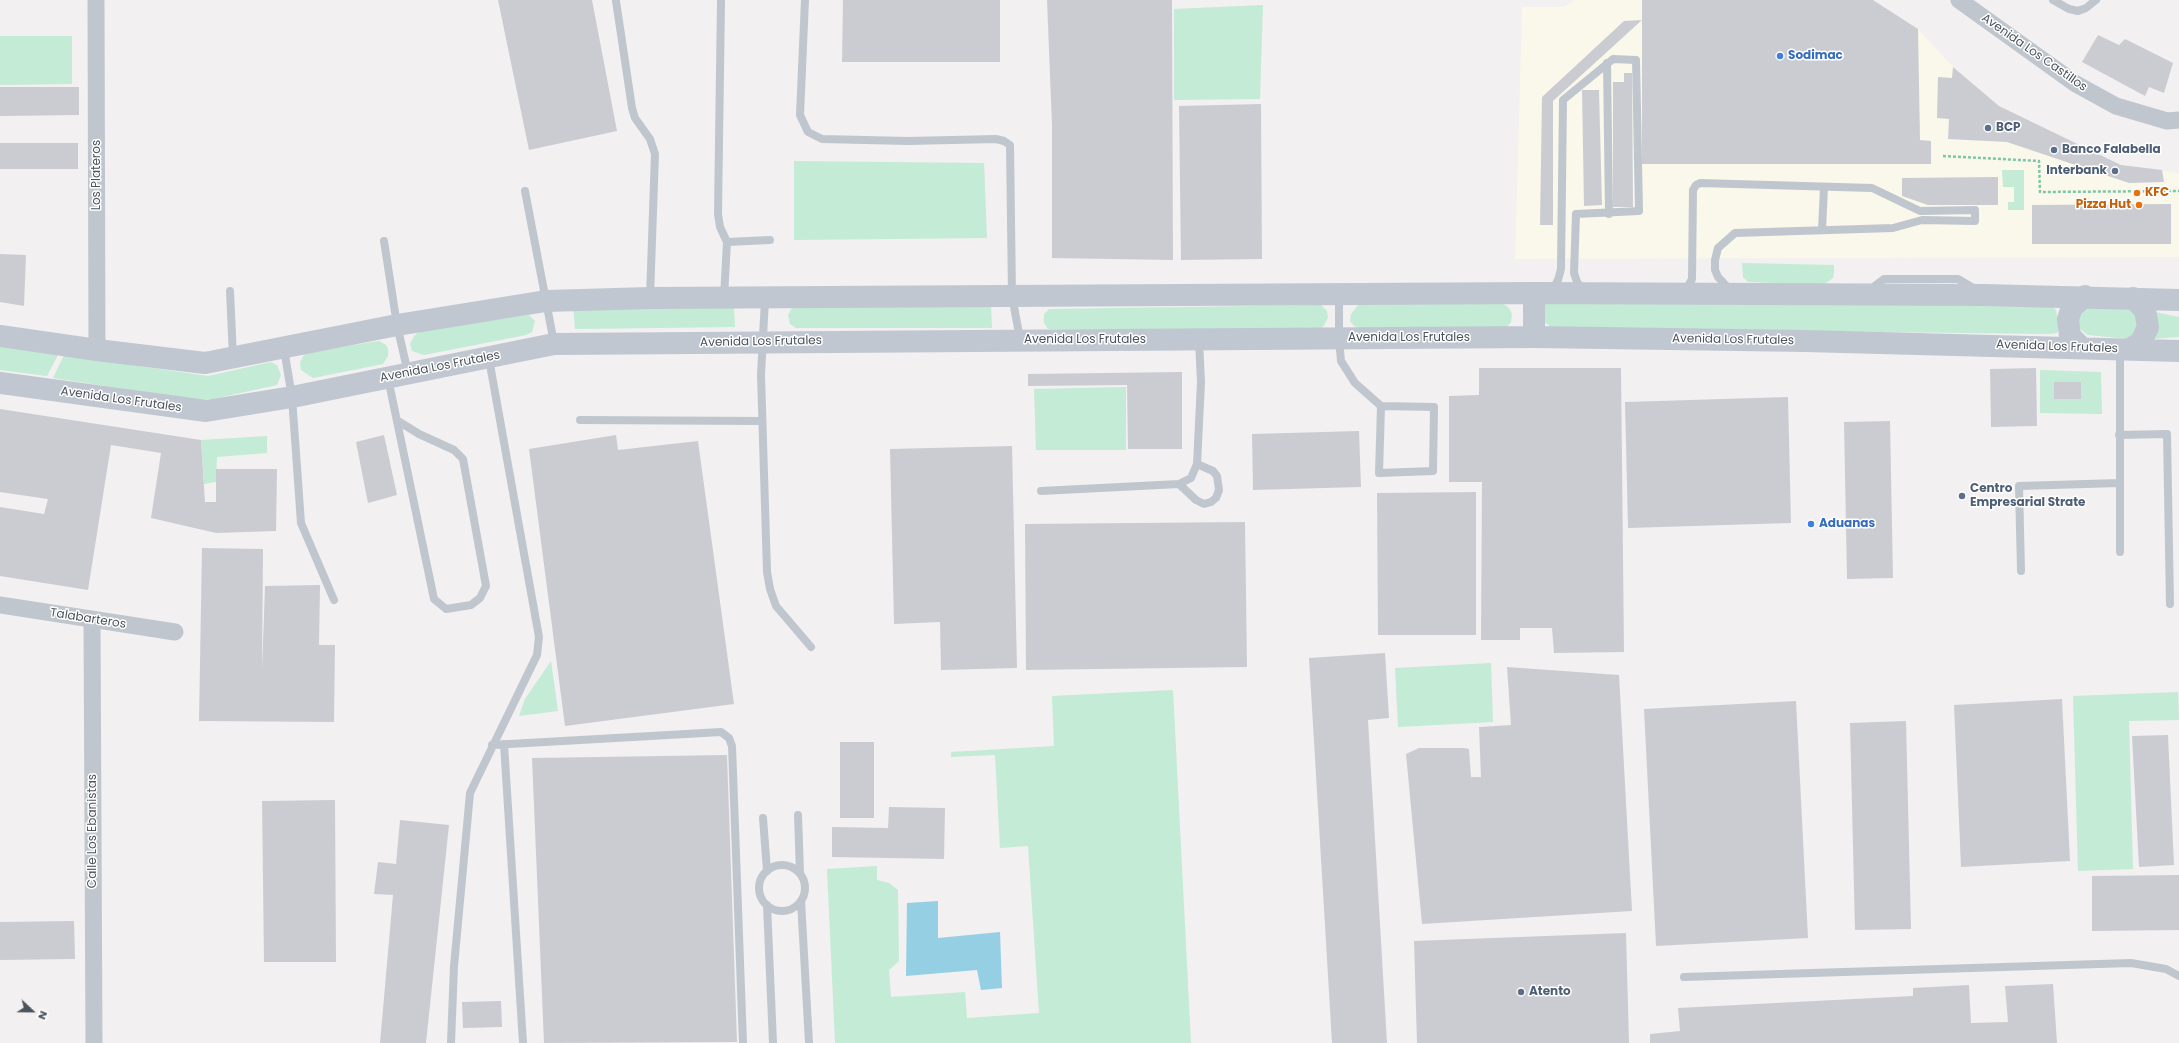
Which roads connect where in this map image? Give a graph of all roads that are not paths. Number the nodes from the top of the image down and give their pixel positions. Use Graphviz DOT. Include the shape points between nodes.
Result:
graph roads {
  1 [pos="96,0"];
  2 [pos="721,0"];
  3 [pos="805,0"];
  4 [pos="1959,0"];
  5 [pos="2053,0"];
  6 [pos="2096,0"];
  7 [pos="616,1"];
  8 [pos="1607,63"];
  9 [pos="2179,120"];
  10 [pos="1824,187"];
  11 [pos="525,191"];
  12 [pos="1609,214"];
  13 [pos="1822,230"];
  14 [pos="384,240"];
  15 [pos="770,240"];
  16 [pos="727,242"];
  17 [pos="230,291"];
  18 [pos="1534,293"];
  19 [pos="1339,294"];
  20 [pos="1589,294"];
  21 [pos="1684,294"];
  22 [pos="1734,294"];
  23 [pos="1012,296"];
  24 [pos="2085,296"];
  25 [pos="650,298"];
  26 [pos="724,298"];
  27 [pos="765,298"];
  28 [pos="2133,298"];
  29 [pos="2179,300"];
  30 [pos="546,301"];
  31 [pos="397,325"];
  32 [pos="0,336"];
  33 [pos="1534,337"];
  34 [pos="1339,339"];
  35 [pos="1020,340"];
  36 [pos="1199,340"];
  37 [pos="763,343"];
  38 [pos="554,344"];
  39 [pos="284,348"];
  40 [pos="2082,348"];
  41 [pos="2125,349"];
  42 [pos="98,350"];
  43 [pos="2179,351"];
  44 [pos="489,356"];
  45 [pos="233,358"];
  46 [pos="398,375"];
  47 [pos="0,383"];
  48 [pos="292,396"];
  49 [pos="1381,406"];
  50 [pos="580,420"];
  51 [pos="398,421"];
  52 [pos="762,421"];
  53 [pos="2119,435"];
  54 [pos="1197,464"];
  55 [pos="2120,483"];
  56 [pos="1179,484"];
  57 [pos="1041,491"];
  58 [pos="2120,552"];
  59 [pos="2021,571"];
  60 [pos="334,600"];
  61 [pos="2170,604"];
  62 [pos="0,605"];
  63 [pos="92,620"];
  64 [pos="175,632"];
  65 [pos="811,647"];
  66 [pos="504,744"];
  67 [pos="492,745"];
  68 [pos="798,815"];
  69 [pos="763,818"];
  70 [pos="767,871"];
  71 [pos="800,873"];
  72 [pos="801,902"];
  73 [pos="766,905"];
  74 [pos="2179,976"];
  75 [pos="1684,977"];
  76 [pos="94,1043"];
  77 [pos="451,1043"];
  78 [pos="524,1043"];
  79 [pos="743,1043"];
  80 [pos="773,1043"];
  81 [pos="809,1043"];
  1 -- 42 [label="street, Los Plateros"];
  2 -- 16 [label="lane" via="718,214 720,227"];
  3 -- 23 [label="lane" via="800,115 808,132 822,139 996,139 1010,145"];
  4 -- 9 [label="street, Avenida Los Castillos" via="2076,84 2103,99 2116,106 2167,121"];
  5 -- 6 [label="lane" via="2078,11"];
  7 -- 25 [label="lane" via="632,108 650,139 655,154"];
  8 -- 12 [label="lane"];
  8 -- 12 [label="lane" via="1613,59 1636,60 1639,211"];
  8 -- 18 [label="lane" via="1563,100 1561,269 1554,287"];
  10 -- 13 [label="lane"];
  10 -- 13 [label="lane" via="1872,188 1920,211 1975,210 1974,221 1922,220 1892,228"];
  10 -- 21 [label="lane" via="1696,185 1693,190 1692,279"];
  11 -- 30 [label="lane"];
  12 -- 20 [label="lane" via="1576,214 1574,273 1580,288"];
  13 -- 22 [label="lane" via="1734,233 1718,248 1715,270 1718,278"];
  14 -- 31 [label="lane"];
  15 -- 16 [label="lane"];
  16 -- 26 [label="lane"];
  17 -- 45 [label="lane"];
  18 -- 19 [label="main road"];
  18 -- 20 [label="main road"];
  18 -- 33 [label="main road"];
  19 -- 23 [label="main road"];
  19 -- 34 [label="lane"];
  20 -- 21 [label="main road"];
  21 -- 22 [label="main road"];
  22 -- 24 [label="main road"];
  23 -- 27 [label="main road"];
  23 -- 35 [label="lane"];
  24 -- 28 [label="main road"];
  24 -- 40 [label="main road" via="2075,304 2068,319 2070,336"];
  25 -- 26 [label="main road"];
  25 -- 30 [label="main road"];
  26 -- 27 [label="main road"];
  27 -- 37 [label="lane"];
  28 -- 29 [label="main road"];
  28 -- 41 [label="main road" via="2145,310 2148,327 2141,342"];
  30 -- 31 [label="main road"];
  30 -- 38 [label="lane"];
  31 -- 39 [label="main road"];
  31 -- 46 [label="lane"];
  32 -- 42 [label="main road"];
  33 -- 34 [label="main road, Avenida Los Frutales"];
  33 -- 40 [label="main road, Avenida Los Frutales"];
  34 -- 36 [label="main road, Avenida Los Frutales"];
  34 -- 49 [label="lane" via="1341,361 1355,383"];
  35 -- 36 [label="main road, Avenida Los Frutales"];
  35 -- 37 [label="main road, Avenida Los Frutales"];
  36 -- 54 [label="lane" via="1201,382"];
  37 -- 38 [label="main road, Avenida Los Frutales"];
  37 -- 52 [label="lane"];
  38 -- 44 [label="main road, Avenida Los Frutales"];
  39 -- 45 [label="main road"];
  39 -- 48 [label="lane"];
  40 -- 41 [label="main road, Avenida Los Frutales"];
  41 -- 43 [label="main road, Avenida Los Frutales"];
  41 -- 53 [label="lane"];
  42 -- 45 [label="main road" via="205,363"];
  44 -- 46 [label="main road, Avenida Los Frutales"];
  44 -- 67 [label="lane" via="539,637 537,655"];
  46 -- 48 [label="main road, Avenida Los Frutales"];
  46 -- 51 [label="lane"];
  47 -- 48 [label="main road, Avenida Los Frutales" via="206,411"];
  48 -- 60 [label="lane" via="300,523"];
  49 -- 49 [label="lane" via="1379,473 1433,471 1434,407"];
  50 -- 52 [label="lane"];
  51 -- 51 [label="lane" via="454,450 462,459 486,586 480,598 471,605 446,609 434,599"];
  52 -- 65 [label="lane" via="767,572 770,588 776,606"];
  53 -- 55 [label="lane"];
  53 -- 61 [label="lane" via="2167,434"];
  54 -- 56 [label="lane" via="1191,478"];
  54 -- 56 [label="lane" via="1213,471 1217,476 1219,490 1216,498 1204,504"];
  55 -- 58 [label="lane"];
  55 -- 59 [label="lane" via="2019,486"];
  56 -- 57 [label="lane"];
  62 -- 63 [label="street, Talabarteros"];
  63 -- 64 [label="street, Talabarteros"];
  63 -- 76 [label="street, Calle Los Ebanistas"];
  66 -- 67 [label="lane"];
  66 -- 78 [label="lane"];
  66 -- 79 [label="lane" via="721,732 729,738 732,746"];
  67 -- 77 [label="lane" via="470,793 454,966"];
  68 -- 71 [label="lane"];
  69 -- 70 [label="lane"];
  70 -- 71 [label="lane" via="773,867 788,866"];
  70 -- 73 [label="lane" via="760,884 762,899"];
  71 -- 72 [label="lane" via="806,887"];
  72 -- 73 [label="lane" via="788,910 780,911"];
  72 -- 81 [label="lane"];
  73 -- 80 [label="lane"];
  74 -- 75 [label="lane" via="2166,969 2131,963"];
}
